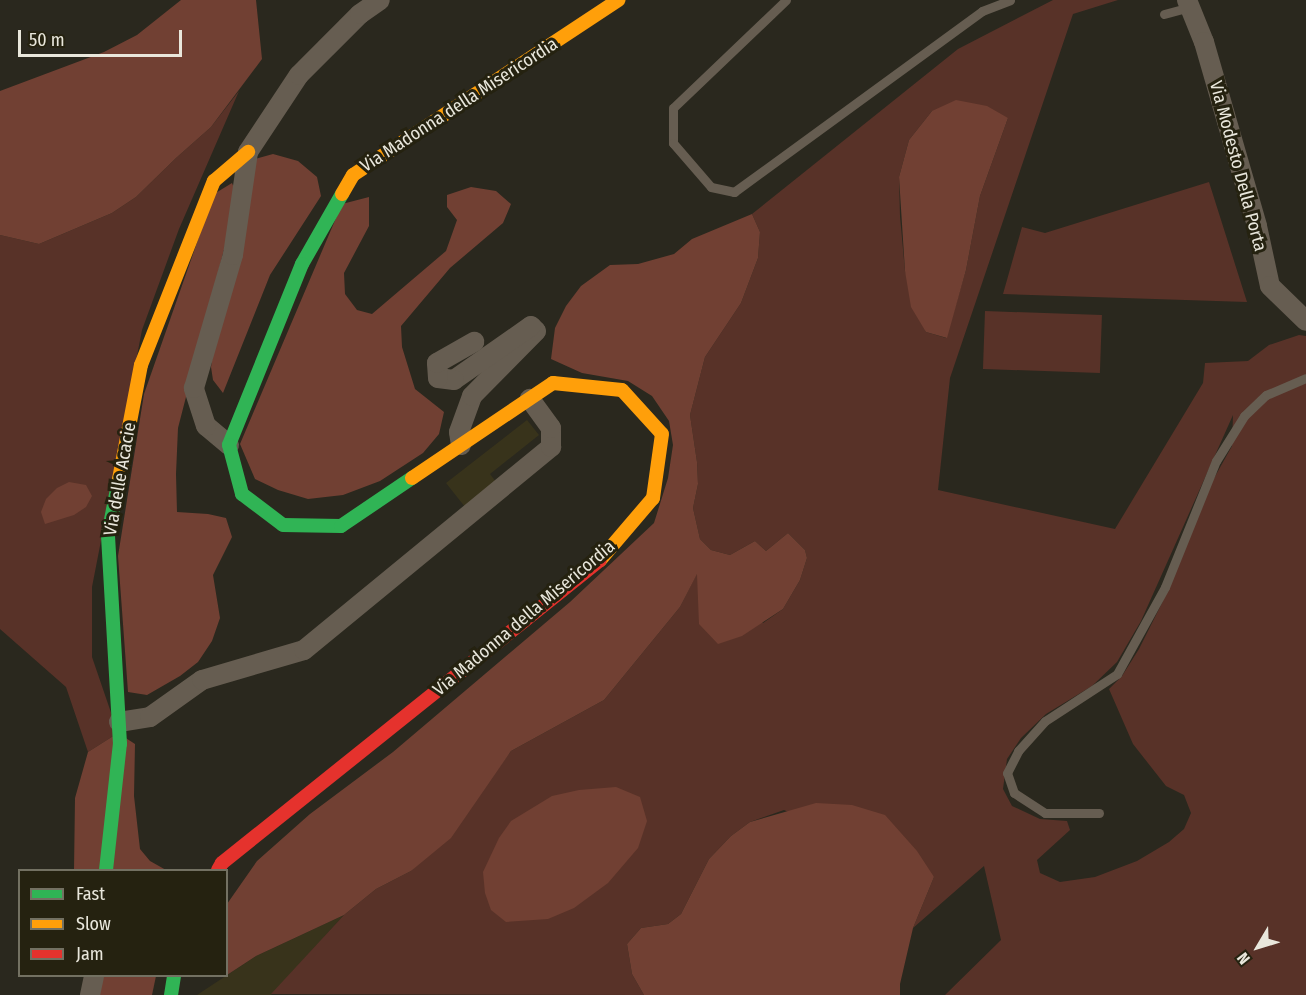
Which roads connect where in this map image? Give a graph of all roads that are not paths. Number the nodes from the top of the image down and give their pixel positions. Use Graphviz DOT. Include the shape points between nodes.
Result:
graph roads {
  1 [pos="380,0"];
  2 [pos="618,0"];
  3 [pos="786,0"];
  4 [pos="1010,0"];
  5 [pos="1188,4"];
  6 [pos="1164,14"];
  7 [pos="248,152"];
  8 [pos="1306,321"];
  9 [pos="474,342"];
  10 [pos="1306,378"];
  11 [pos="530,399"];
  12 [pos="229,445"];
  13 [pos="461,445"];
  14 [pos="119,722"];
  15 [pos="1099,813"];
  16 [pos="106,869"];
  17 [pos="219,869"];
  18 [pos="94,977"];
  19 [pos="174,977"];
  20 [pos="90,995"];
  21 [pos="171,995"];
  1 -- 7 [label="street, Via delle Acacie" via="360,14 299,75"];
  2 -- 12 [label="main road, Via Madonna della Misericordia" via="353,175 302,264"];
  3 -- 4 [label="lane" via="673,108 673,142 711,187 734,192 982,11"];
  5 -- 6 [label="lane"];
  5 -- 8 [label="street, Via Modesto Della Porta" via="1207,53 1257,226 1270,286"];
  7 -- 12 [label="street, Via delle Acacie" via="232,255 194,388 206,426"];
  7 -- 14 [label="main road, Via delle Acacie" via="214,182 141,365 108,536"];
  9 -- 13 [label="street" via="437,363 438,378 454,380 531,326 536,331 472,396 459,432"];
  10 -- 15 [label="lane" via="1266,394 1244,417 1216,461 1165,587 1117,674 1046,721 1018,752 1007,773 1014,793 1045,813"];
  11 -- 13 [label="main road, Via Madonna della Misericordia"];
  11 -- 14 [label="street" via="551,428 551,447 304,650 202,680 150,717"];
  11 -- 17 [label="main road, Via Madonna della Misericordia" via="553,383 622,390 662,434 653,498 608,554"];
  12 -- 13 [label="main road, Via Madonna della Misericordia" via="242,494 258,507 283,525 341,526"];
  14 -- 16 [label="main road, Via delle Acacie"];
  18 -- 20 [label="street"];
  19 -- 21 [label="main road"];
}
